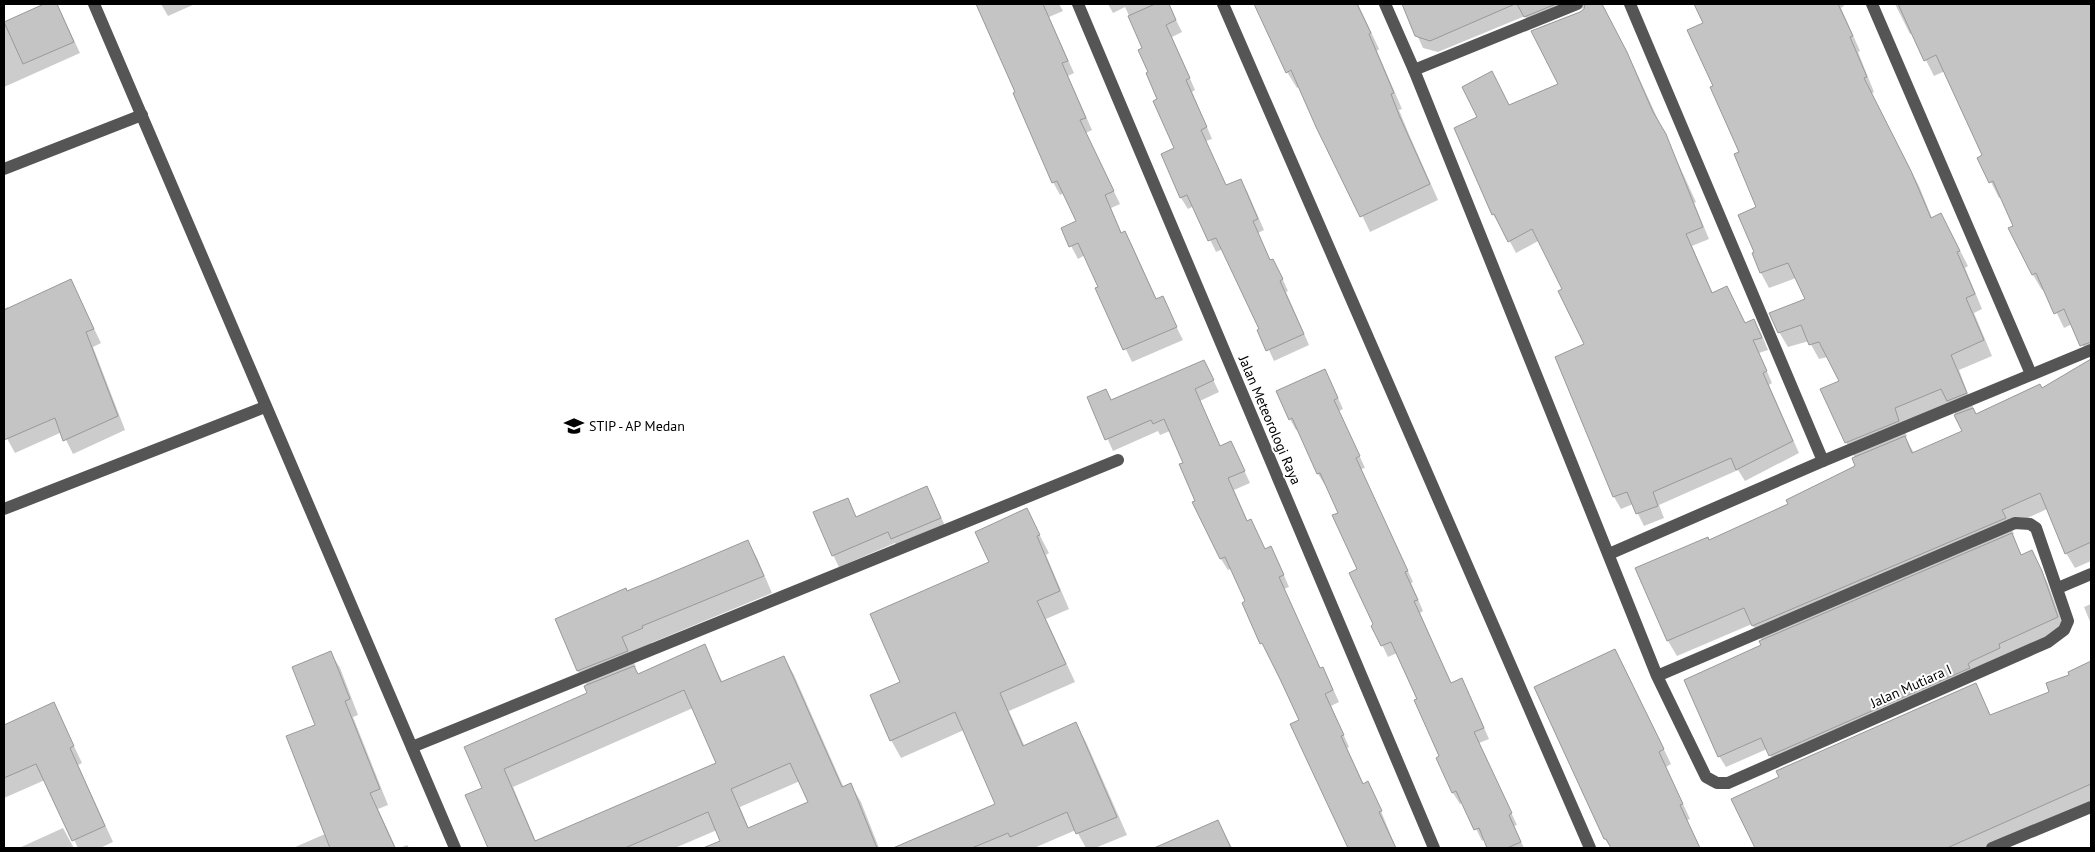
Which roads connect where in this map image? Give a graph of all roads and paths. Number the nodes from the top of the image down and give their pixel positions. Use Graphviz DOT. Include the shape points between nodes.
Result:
graph roads {
  1 [pos="94,4"];
  2 [pos="1078,4"];
  3 [pos="1223,4"];
  4 [pos="1384,4"];
  5 [pos="1577,4"];
  6 [pos="1630,4"];
  7 [pos="1872,4"];
  8 [pos="1414,70"];
  9 [pos="142,115"];
  10 [pos="4,169"];
  11 [pos="2091,350"];
  12 [pos="2031,374"];
  13 [pos="265,407"];
  14 [pos="1118,460"];
  15 [pos="1823,461"];
  16 [pos="4,509"];
  17 [pos="1609,554"];
  18 [pos="2091,574"];
  19 [pos="2058,588"];
  20 [pos="1657,676"];
  21 [pos="412,747"];
  22 [pos="2091,807"];
  23 [pos="455,848"];
  24 [pos="1434,848"];
  25 [pos="1590,848"];
  26 [pos="1992,848"];
  1 -- 9 [label="street"];
  2 -- 24 [label="street, Jalan Meteorologi Raya"];
  3 -- 25 [label="street"];
  4 -- 8 [label="street"];
  5 -- 8 [label="street"];
  6 -- 15 [label="street"];
  7 -- 12 [label="street"];
  8 -- 17 [label="street"];
  9 -- 10 [label="street"];
  9 -- 13 [label="street"];
  11 -- 12 [label="street"];
  12 -- 15 [label="street"];
  13 -- 16 [label="street"];
  13 -- 21 [label="street"];
  14 -- 21 [label="street"];
  15 -- 17 [label="street"];
  17 -- 20 [label="street"];
  18 -- 19 [label="street"];
  19 -- 20 [label="street" via="2036,528 2030,524 2015,523"];
  19 -- 20 [label="street, Jalan Mutiara I" via="2068,621 2056,638 1728,783 1717,783 1706,776"];
  21 -- 23 [label="street"];
  22 -- 26 [label="street"];
}
